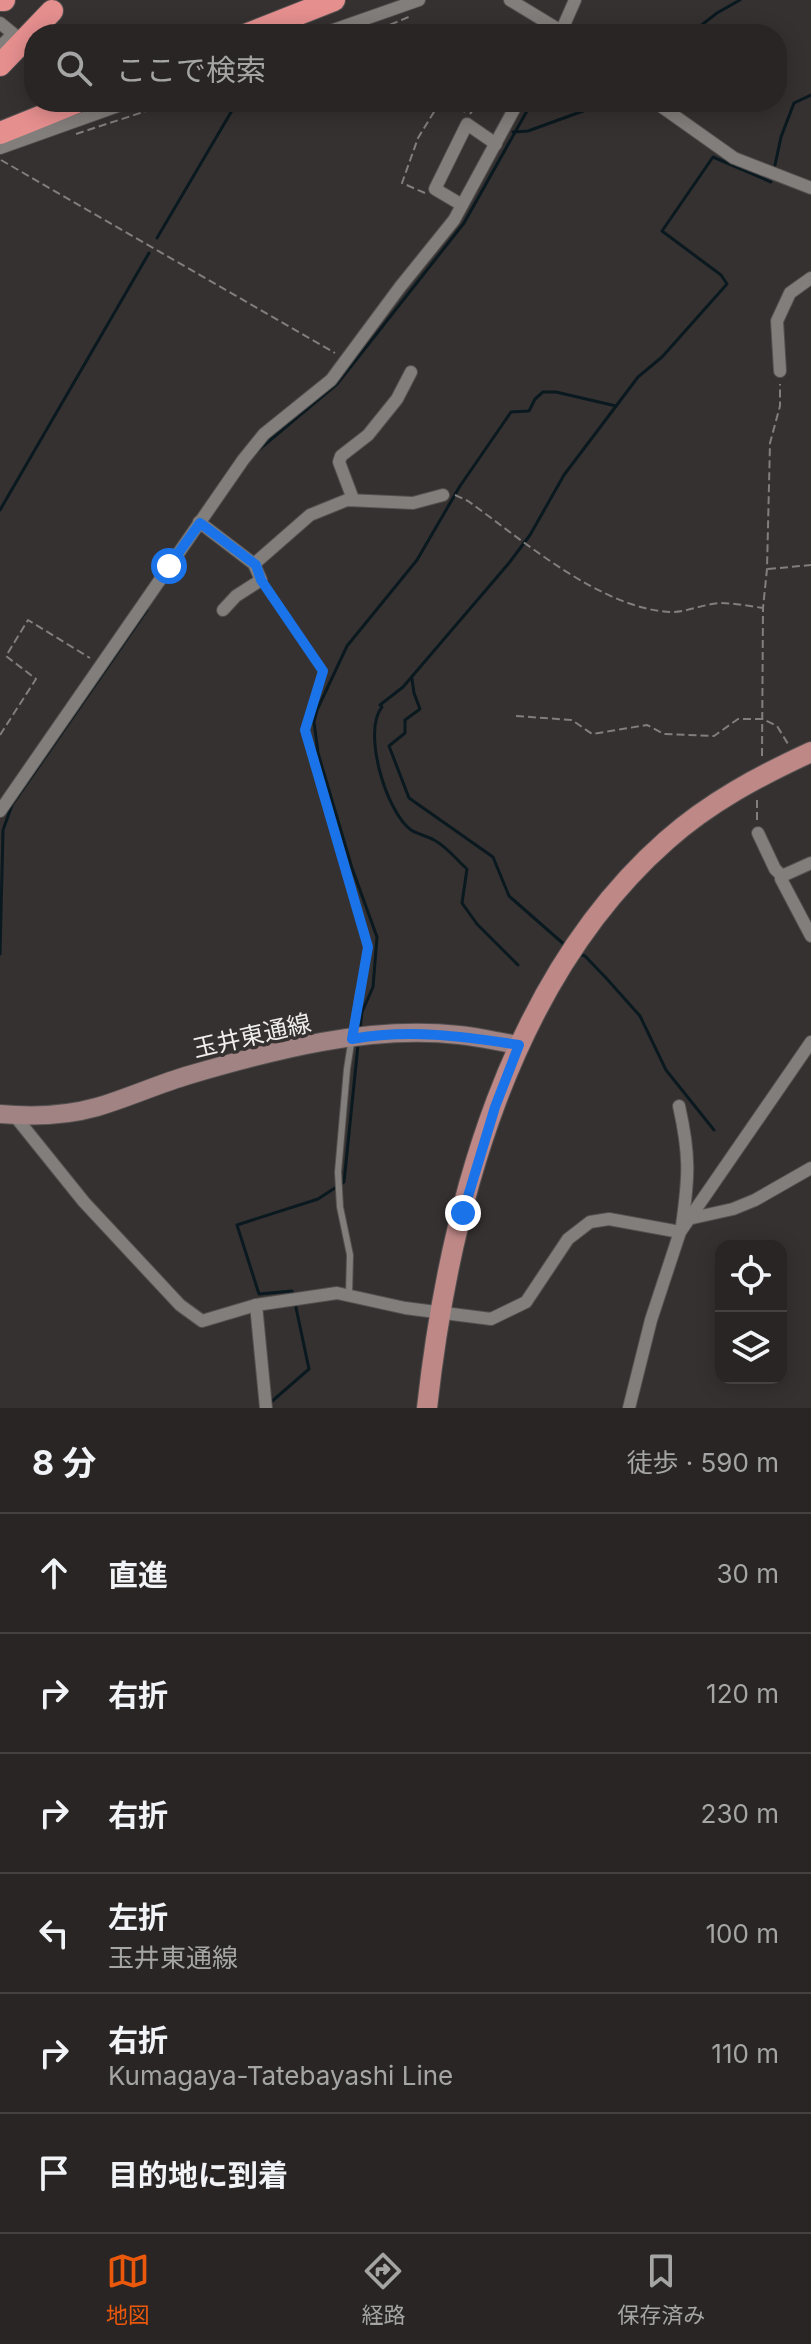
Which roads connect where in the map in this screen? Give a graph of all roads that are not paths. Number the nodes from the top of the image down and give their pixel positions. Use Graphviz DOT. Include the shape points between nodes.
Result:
graph roads {
  1 [pos="334,0"];
  2 [pos="419,0"];
  3 [pos="510,0"];
  4 [pos="575,0"];
  5 [pos="52,11"];
  6 [pos="0,23"];
  7 [pos="36,24"];
  8 [pos="273,24"];
  9 [pos="351,24"];
  10 [pos="549,24"];
  11 [pos="566,24"];
  12 [pos="24,33"];
  13 [pos="18,38"];
  14 [pos="0,47"];
  15 [pos="0,65"];
  16 [pos="52,112"];
  17 [pos="101,112"];
  18 [pos="513,112"];
  19 [pos="669,112"];
  20 [pos="0,133"];
  21 [pos="496,144"];
  22 [pos="0,148"];
  23 [pos="811,188"];
  24 [pos="462,205"];
  25 [pos="811,278"];
  26 [pos="780,371"];
  27 [pos="411,372"];
  28 [pos="443,495"];
  29 [pos="353,499"];
  30 [pos="203,525"];
  31 [pos="254,564"];
  32 [pos="223,610"];
  33 [pos="804,755"];
  34 [pos="0,811"];
  35 [pos="758,833"];
  36 [pos="811,863"];
  37 [pos="782,876"];
  38 [pos="811,936"];
  39 [pos="359,992"];
  40 [pos="352,1039"];
  41 [pos="811,1042"];
  42 [pos="519,1045"];
  43 [pos="679,1106"];
  44 [pos="7,1115"];
  45 [pos="811,1168"];
  46 [pos="688,1219"];
  47 [pos="680,1232"];
  48 [pos="349,1294"];
  49 [pos="256,1305"];
  50 [pos="441,1314"];
  51 [pos="266,1408"];
  52 [pos="427,1408"];
  53 [pos="629,1408"];
  1 -- 8 [label="highway"];
  2 -- 9 [label="street"];
  3 -- 10 [label="street"];
  4 -- 11 [label="street"];
  5 -- 7 [label="highway"];
  6 -- 13 [label="street"];
  12 -- 13 [label="highway"];
  13 -- 14 [label="street"];
  13 -- 15 [label="highway"];
  16 -- 20 [label="highway"];
  17 -- 22 [label="street"];
  18 -- 21 [label="street"];
  19 -- 23 [label="street" via="734,158"];
  21 -- 24 [label="street"];
  21 -- 24 [label="street" via="467,124 435,189"];
  24 -- 30 [label="street" via="331,380 264,434"];
  25 -- 26 [label="street" via="790,293 777,321"];
  27 -- 29 [label="street" via="368,435 341,456"];
  28 -- 29 [label="street" via="413,503"];
  29 -- 31 [label="street" via="310,515"];
  30 -- 31 [label="street"];
  30 -- 34 [label="street"];
  31 -- 32 [label="street" via="261,580"];
  33 -- 42 [label="main road" via="701,812 667,840 601,908 546,989"];
  35 -- 37 [label="street"];
  36 -- 37 [label="street"];
  37 -- 38 [label="street"];
  39 -- 40 [label="lane"];
  40 -- 42 [label="street, 玉井東通線" via="457,1035"];
  40 -- 44 [label="street, 玉井東通線" via="187,1075 95,1107 53,1115"];
  40 -- 48 [label="lane" via="338,1172 350,1255"];
  41 -- 46 [label="street"];
  42 -- 50 [label="main road" via="472,1180"];
  43 -- 47 [label="street" via="689,1175"];
  44 -- 49 [label="street" via="180,1305 202,1321"];
  45 -- 46 [label="street" via="755,1200"];
  46 -- 47 [label="street"];
  47 -- 50 [label="street" via="609,1219 590,1222 568,1239 526,1302 491,1319"];
  47 -- 53 [label="street"];
  48 -- 49 [label="street"];
  48 -- 50 [label="street"];
  49 -- 51 [label="street"];
  50 -- 52 [label="main road"];
}
